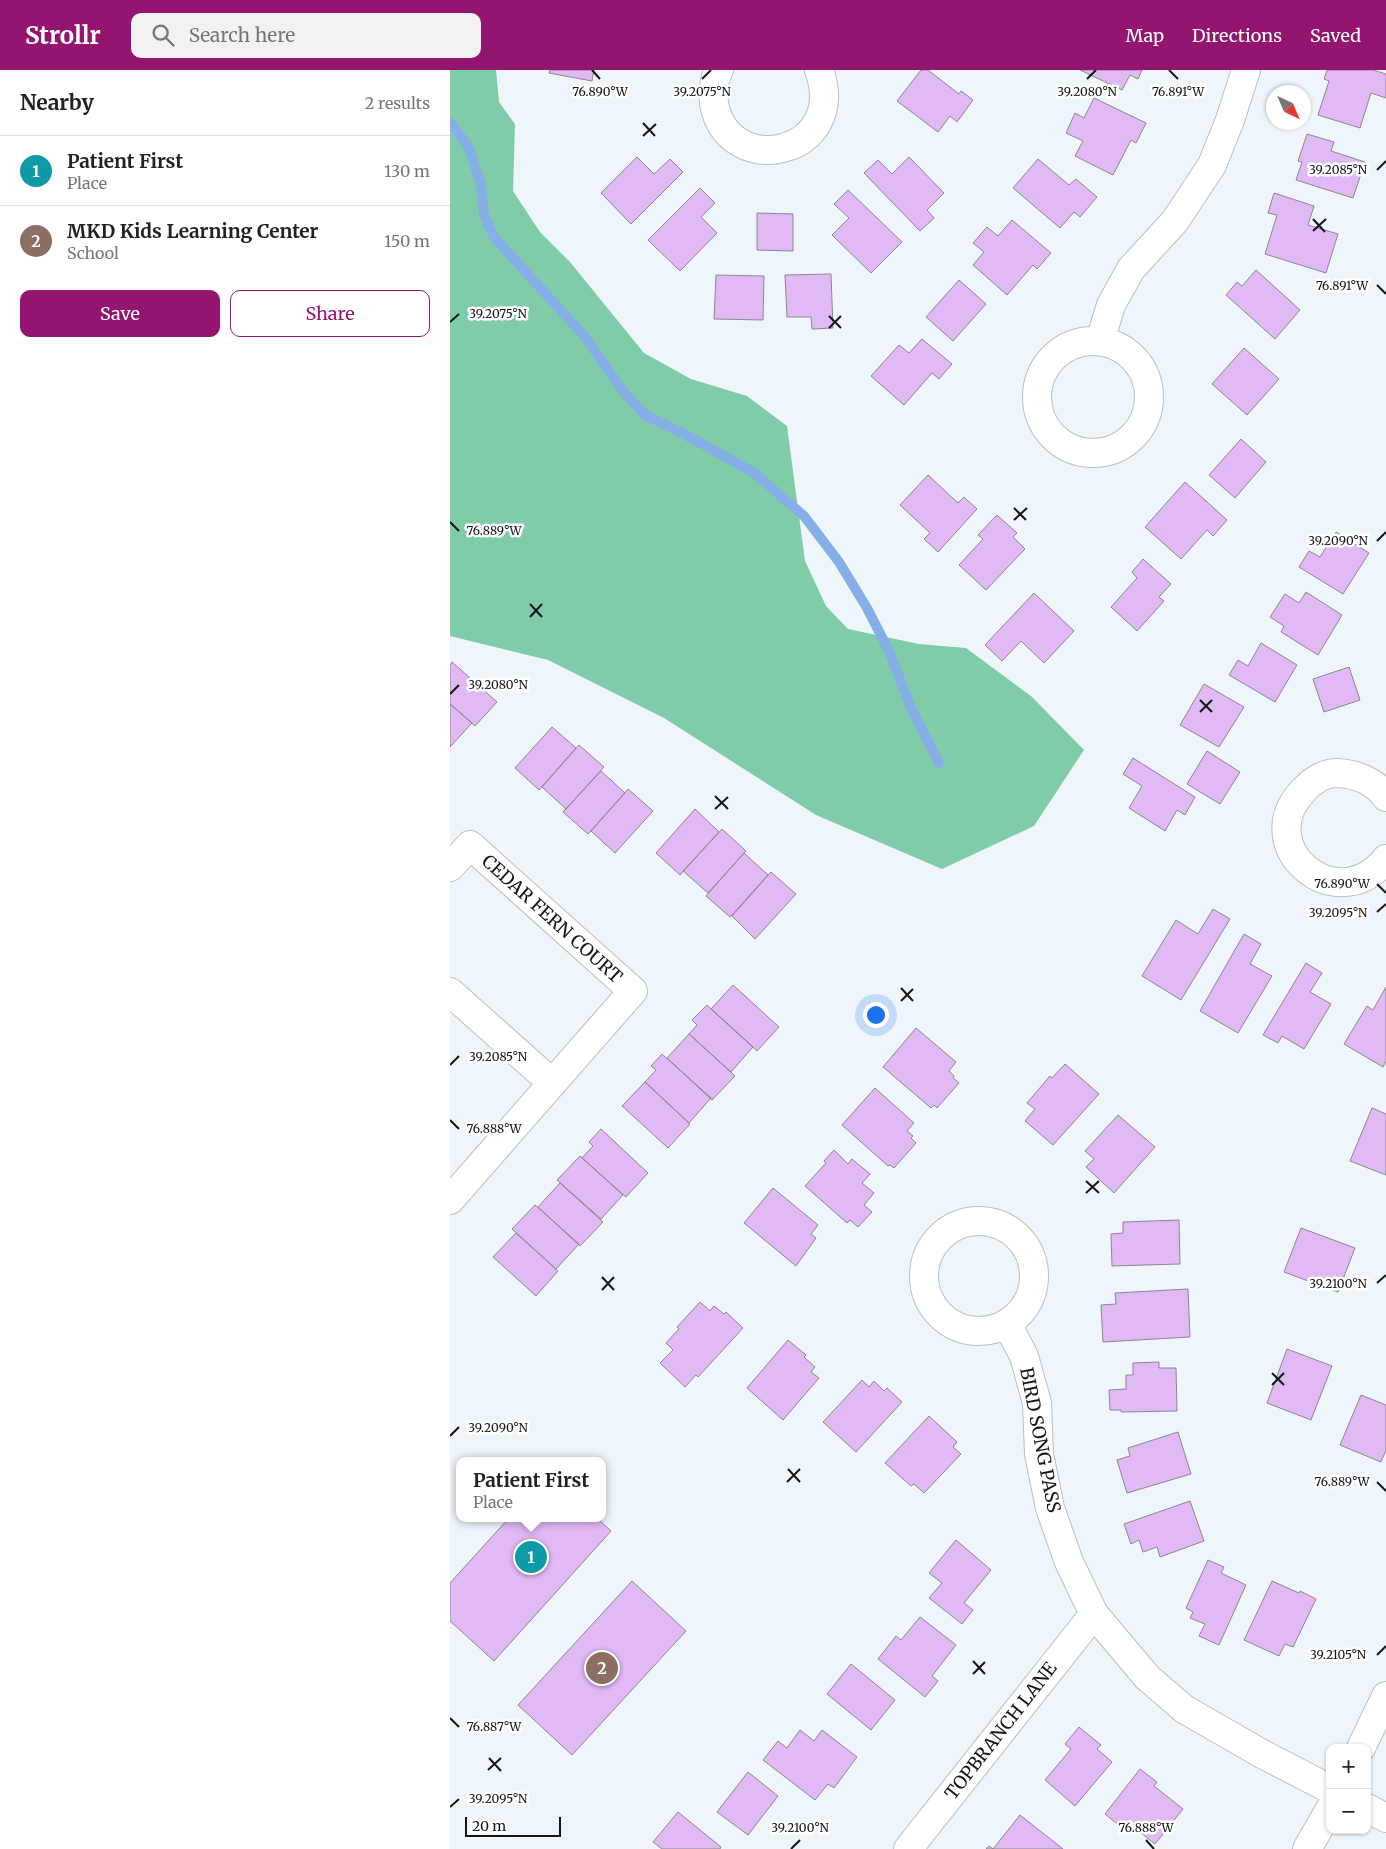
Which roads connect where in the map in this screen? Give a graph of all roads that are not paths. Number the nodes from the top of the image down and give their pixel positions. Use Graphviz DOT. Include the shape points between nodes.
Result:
graph roads {
  1 [pos="719,70"];
  2 [pos="819,70"];
  3 [pos="1246,70"];
  4 [pos="1100,341"];
  5 [pos="1386,795"];
  6 [pos="1386,859"];
  7 [pos="450,867"];
  8 [pos="450,992"];
  9 [pos="551,1082"];
  10 [pos="450,1200"];
  11 [pos="1007,1324"];
  12 [pos="1094,1614"];
  13 [pos="1386,1696"];
  14 [pos="1363,1744"];
  15 [pos="1326,1787"];
  16 [pos="1371,1810"];
  17 [pos="1326,1816"];
  18 [pos="1386,1818"];
  19 [pos="908,1849"];
  20 [pos="1307,1849"];
  1 -- 2 [label="street" via="713,92 716,116 725,131 739,143 756,150 778,150 794,145 812,131 824,108 825,86"];
  3 -- 4 [label="street" via="1212,165 1175,221 1131,269 1111,305"];
  4 -- 4 [label="street" via="1121,347 1141,367 1149,384 1150,405 1141,428 1128,442 1109,452 1089,454 1067,447 1051,435 1041,418 1037,397 1041,377 1064,349 1082,342"];
  5 -- 6 [label="street" via="1368,780 1332,773 1312,782 1294,799 1286,823 1288,845 1296,861 1313,875 1333,882 1352,882 1373,873"];
  7 -- 9 [label="street, CEDAR FERN COURT" via="470,845 633,991"];
  8 -- 9 [label="street"];
  9 -- 10 [label="street, CEDAR FERN COURT"];
  11 -- 11 [label="street" via="982,1332 963,1329 944,1320 931,1305 924,1288 924,1265 928,1253 943,1234 960,1224 977,1220 997,1223 1015,1233 1025,1245 1033,1264 1033,1286 1027,1304"];
  11 -- 12 [label="street, BIRD SONG PASS" via="1024,1356 1036,1403 1039,1454 1050,1508 1069,1562"];
  12 -- 15 [label="street, BIRD SONG PASS" via="1147,1677 1184,1709"];
  12 -- 19 [label="street, TOPBRANCH LANE"];
  13 -- 14 [label="street"];
  16 -- 18 [label="street"];
  17 -- 20 [label="street"];
}
